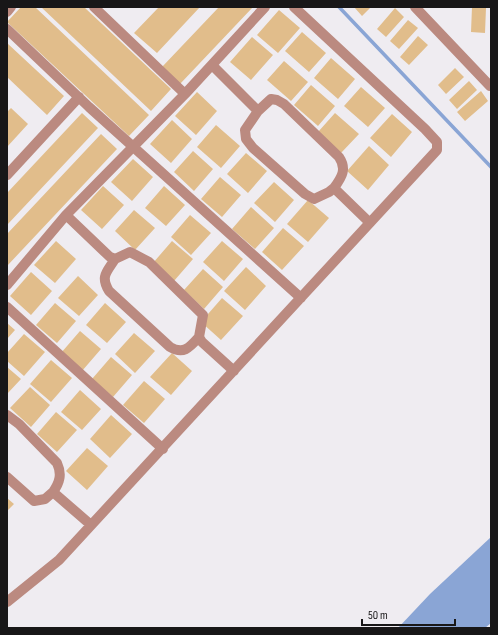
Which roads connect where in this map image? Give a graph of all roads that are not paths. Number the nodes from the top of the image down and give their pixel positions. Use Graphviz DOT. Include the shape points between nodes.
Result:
graph roads {
  1 [pos="11,7"];
  2 [pos="94,7"];
  3 [pos="265,7"];
  4 [pos="294,7"];
  5 [pos="415,7"];
  6 [pos="7,12"];
  7 [pos="7,29"];
  8 [pos="212,66"];
  9 [pos="491,85"];
  10 [pos="185,94"];
  11 [pos="78,97"];
  12 [pos="258,111"];
  13 [pos="134,146"];
  14 [pos="7,175"];
  15 [pos="334,188"];
  16 [pos="66,215"];
  17 [pos="369,222"];
  18 [pos="115,259"];
  19 [pos="7,285"];
  20 [pos="301,298"];
  21 [pos="7,307"];
  22 [pos="200,337"];
  23 [pos="234,371"];
  24 [pos="7,416"];
  25 [pos="163,449"];
  26 [pos="7,477"];
  27 [pos="53,492"];
  28 [pos="91,525"];
  29 [pos="7,602"];
  1 -- 6 [label="street"];
  2 -- 10 [label="street"];
  3 -- 8 [label="street"];
  4 -- 17 [label="street" via="437,142 437,150 433,155"];
  5 -- 9 [label="street"];
  7 -- 11 [label="street"];
  8 -- 10 [label="street"];
  8 -- 12 [label="street"];
  10 -- 13 [label="street"];
  11 -- 13 [label="street"];
  11 -- 14 [label="street"];
  12 -- 15 [label="street" via="271,99 277,100 339,157 343,171"];
  12 -- 15 [label="street" via="245,130 246,139 254,148 305,194 314,199"];
  13 -- 16 [label="street"];
  13 -- 20 [label="street"];
  15 -- 17 [label="street"];
  16 -- 18 [label="street" via="97,247"];
  16 -- 19 [label="street"];
  17 -- 20 [label="street"];
  18 -- 22 [label="street" via="130,252 148,262 203,314"];
  18 -- 22 [label="street" via="105,275 104,283 170,347 184,351"];
  20 -- 23 [label="street"];
  21 -- 25 [label="street"];
  22 -- 23 [label="street" via="202,342"];
  23 -- 25 [label="street"];
  24 -- 27 [label="street" via="19,424 57,463 61,476"];
  25 -- 28 [label="street"];
  26 -- 27 [label="street" via="34,501 45,499"];
  27 -- 28 [label="street"];
  28 -- 29 [label="street" via="59,560"];
}
